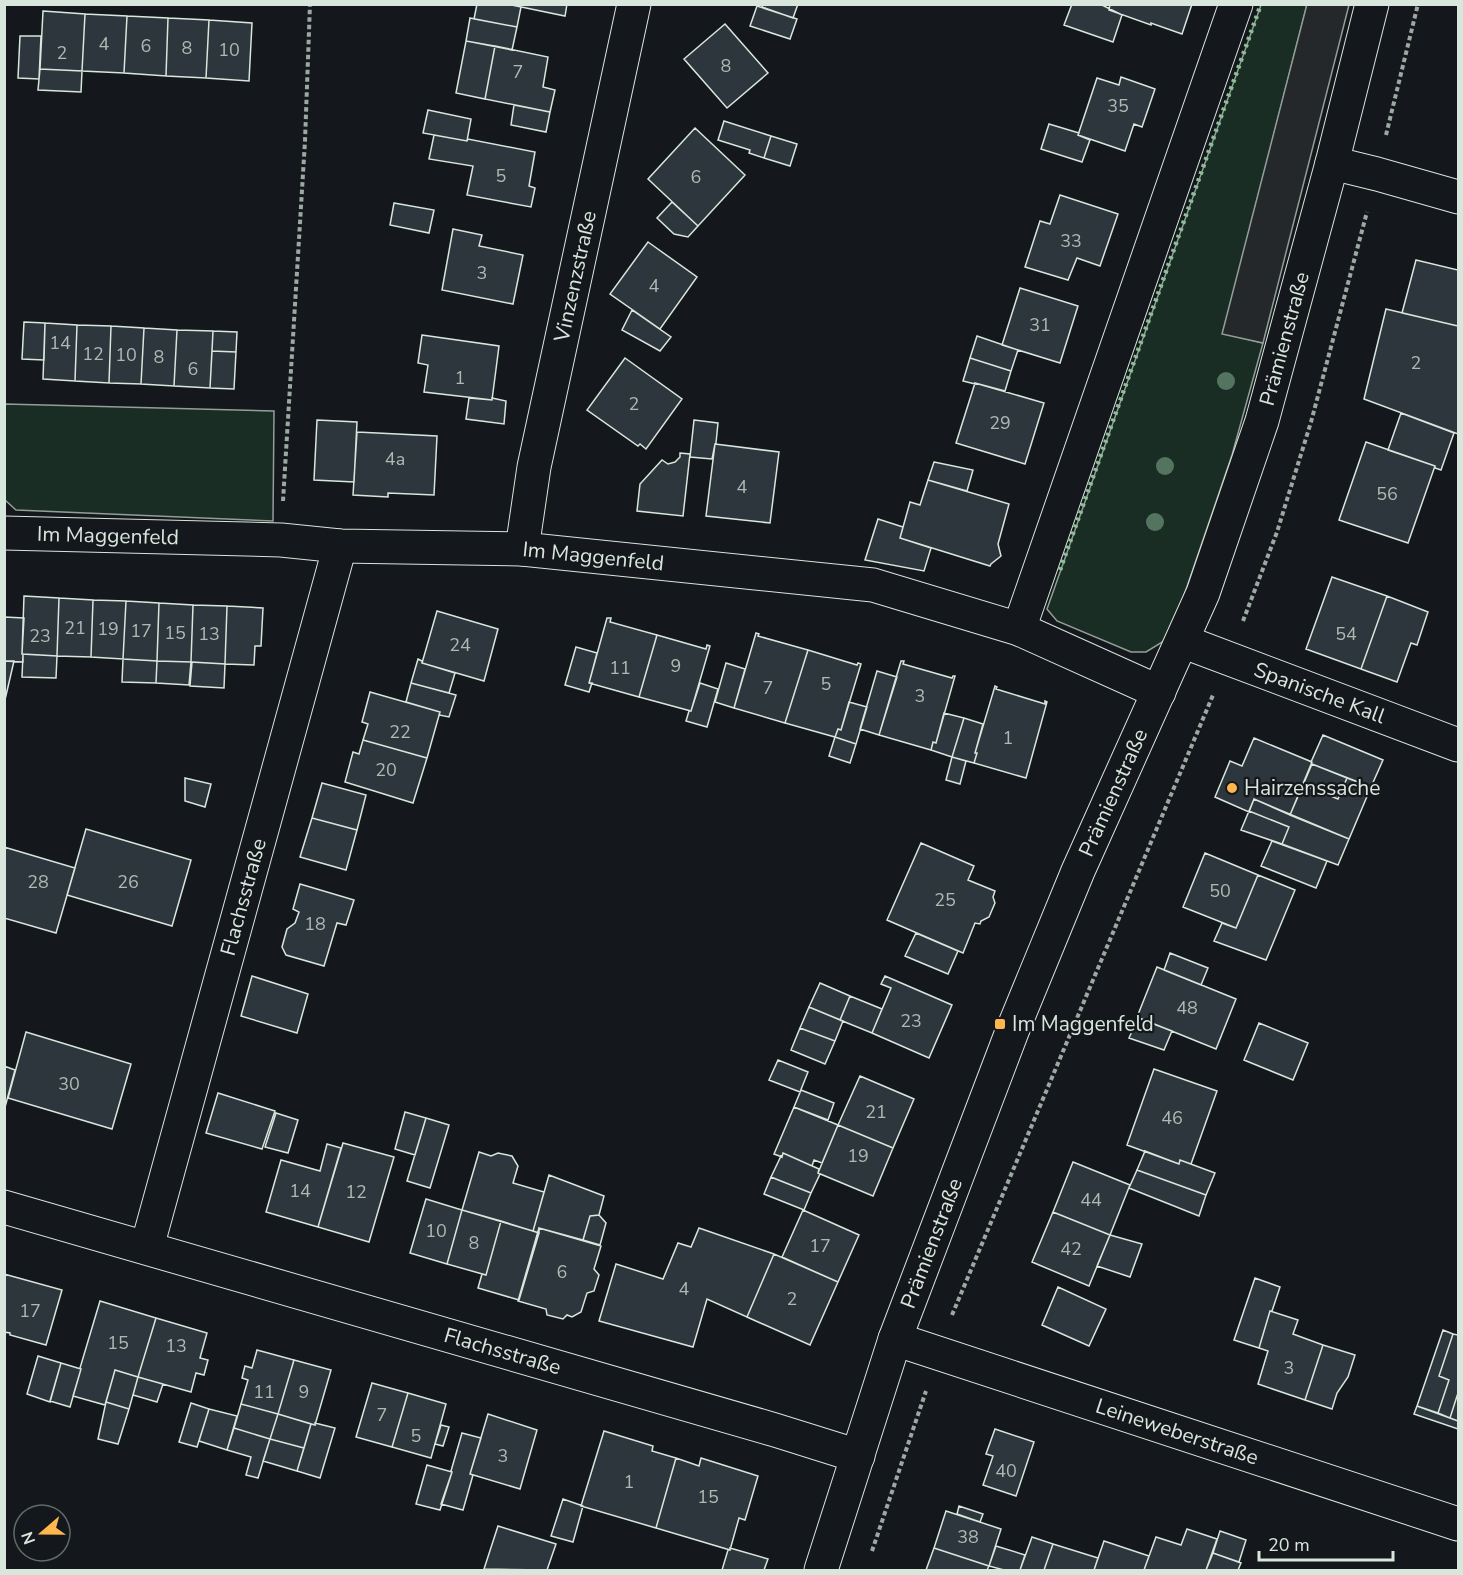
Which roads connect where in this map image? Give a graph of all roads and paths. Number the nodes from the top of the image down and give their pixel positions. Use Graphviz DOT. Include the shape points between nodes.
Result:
graph roads {
  1 [pos="310,4"];
  2 [pos="634,4"];
  3 [pos="1236,4"];
  4 [pos="1372,4"];
  5 [pos="1332,163"];
  6 [pos="1458,197"];
  7 [pos="4,533"];
  8 [pos="281,540"];
  9 [pos="340,546"];
  10 [pos="522,549"];
  11 [pos="1019,630"];
  12 [pos="1182,641"];
  13 [pos="1159,692"];
  14 [pos="1458,745"];
  15 [pos="4,1207"];
  16 [pos="147,1247"];
  17 [pos="895,1339"];
  18 [pos="858,1456"];
  19 [pos="1458,1524"];
  20 [pos="821,1570"];
  1 -- 8 [label="path"];
  2 -- 10 [label="street, Vinzenzstraße" via="534,467"];
  3 -- 11 [label="street"];
  4 -- 5 [label="street, Prämienstraße"];
  5 -- 6 [label="street"];
  5 -- 12 [label="street, Prämienstraße" via="1262,421 1203,593"];
  7 -- 8 [label="street, Im Maggenfeld"];
  8 -- 9 [label="street, Im Maggenfeld"];
  9 -- 10 [label="street, Im Maggenfeld"];
  9 -- 16 [label="street, Flachsstraße"];
  10 -- 11 [label="street, Im Maggenfeld" via="873,585"];
  11 -- 13 [label="street, Im Maggenfeld"];
  12 -- 13 [label="street, Prämienstraße"];
  12 -- 14 [label="street, Spanische Kall"];
  13 -- 17 [label="street, Prämienstraße" via="1078,871 1013,1029"];
  15 -- 16 [label="street, Flachsstraße"];
  16 -- 18 [label="street, Flachsstraße"];
  17 -- 18 [label="street, Prämienstraße"];
  17 -- 19 [label="street, Leineweberstraße"];
  18 -- 20 [label="street, Prämienstraße"];
}
